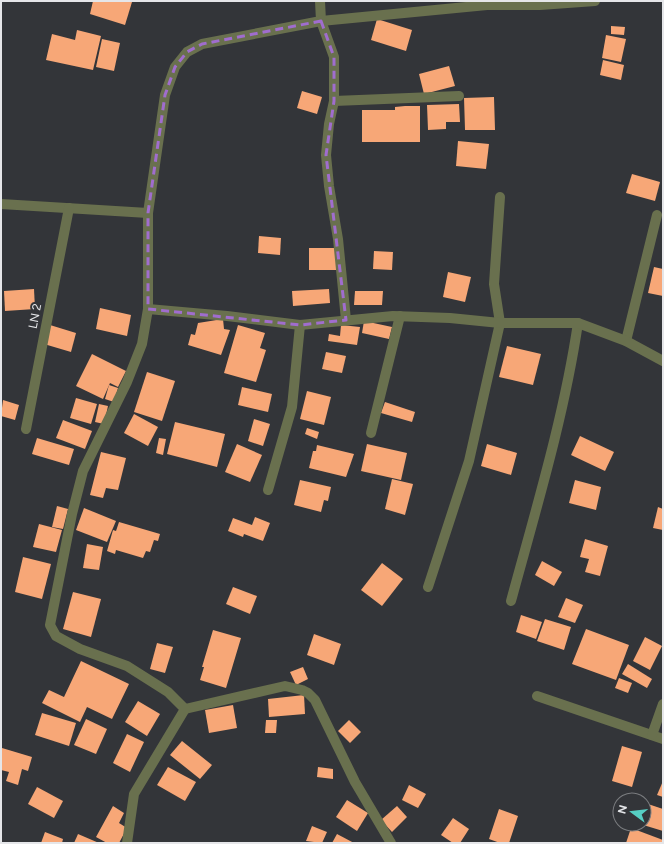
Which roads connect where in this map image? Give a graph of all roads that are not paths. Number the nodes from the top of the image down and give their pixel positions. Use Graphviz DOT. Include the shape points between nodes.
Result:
graph roads {
  1 [pos="320,1"];
  2 [pos="595,1"];
  3 [pos="322,21"];
  4 [pos="459,96"];
  5 [pos="334,101"];
  6 [pos="500,197"];
  7 [pos="1,204"];
  8 [pos="69,208"];
  9 [pos="148,213"];
  10 [pos="657,215"];
  11 [pos="148,309"];
  12 [pos="400,316"];
  13 [pos="346,320"];
  14 [pos="500,323"];
  15 [pos="578,323"];
  16 [pos="300,326"];
  17 [pos="626,341"];
  18 [pos="663,361"];
  19 [pos="26,429"];
  20 [pos="371,433"];
  21 [pos="268,490"];
  22 [pos="428,587"];
  23 [pos="511,601"];
  24 [pos="537,696"];
  25 [pos="663,704"];
  26 [pos="185,709"];
  27 [pos="652,735"];
  28 [pos="663,739"];
  29 [pos="127,843"];
  30 [pos="391,843"];
  1 -- 3 [label="street"];
  2 -- 3 [label="street" via="487,5"];
  3 -- 5 [label="street" via="334,58"];
  3 -- 9 [label="street" via="202,44 187,52 175,67 165,96"];
  4 -- 5 [label="street"];
  5 -- 13 [label="street" via="328,124 326,155"];
  6 -- 14 [label="street" via="494,284"];
  7 -- 8 [label="street"];
  8 -- 9 [label="street"];
  8 -- 19 [label="street, LN 2"];
  9 -- 11 [label="street"];
  10 -- 17 [label="street"];
  11 -- 16 [label="street"];
  11 -- 26 [label="street" via="142,344 128,382 83,471 50,625 56,636 80,649 127,666 168,692"];
  12 -- 13 [label="street"];
  12 -- 14 [label="street"];
  12 -- 20 [label="street"];
  13 -- 16 [label="street"];
  14 -- 15 [label="street"];
  14 -- 22 [label="street" via="469,461"];
  15 -- 17 [label="street"];
  15 -- 23 [label="street" via="558,427"];
  16 -- 21 [label="street" via="292,407"];
  17 -- 18 [label="street"];
  24 -- 27 [label="street"];
  25 -- 27 [label="street"];
  26 -- 29 [label="street" via="134,794"];
  26 -- 30 [label="street" via="285,686 308,693 321,711 355,782"];
  27 -- 28 [label="street"];
}
